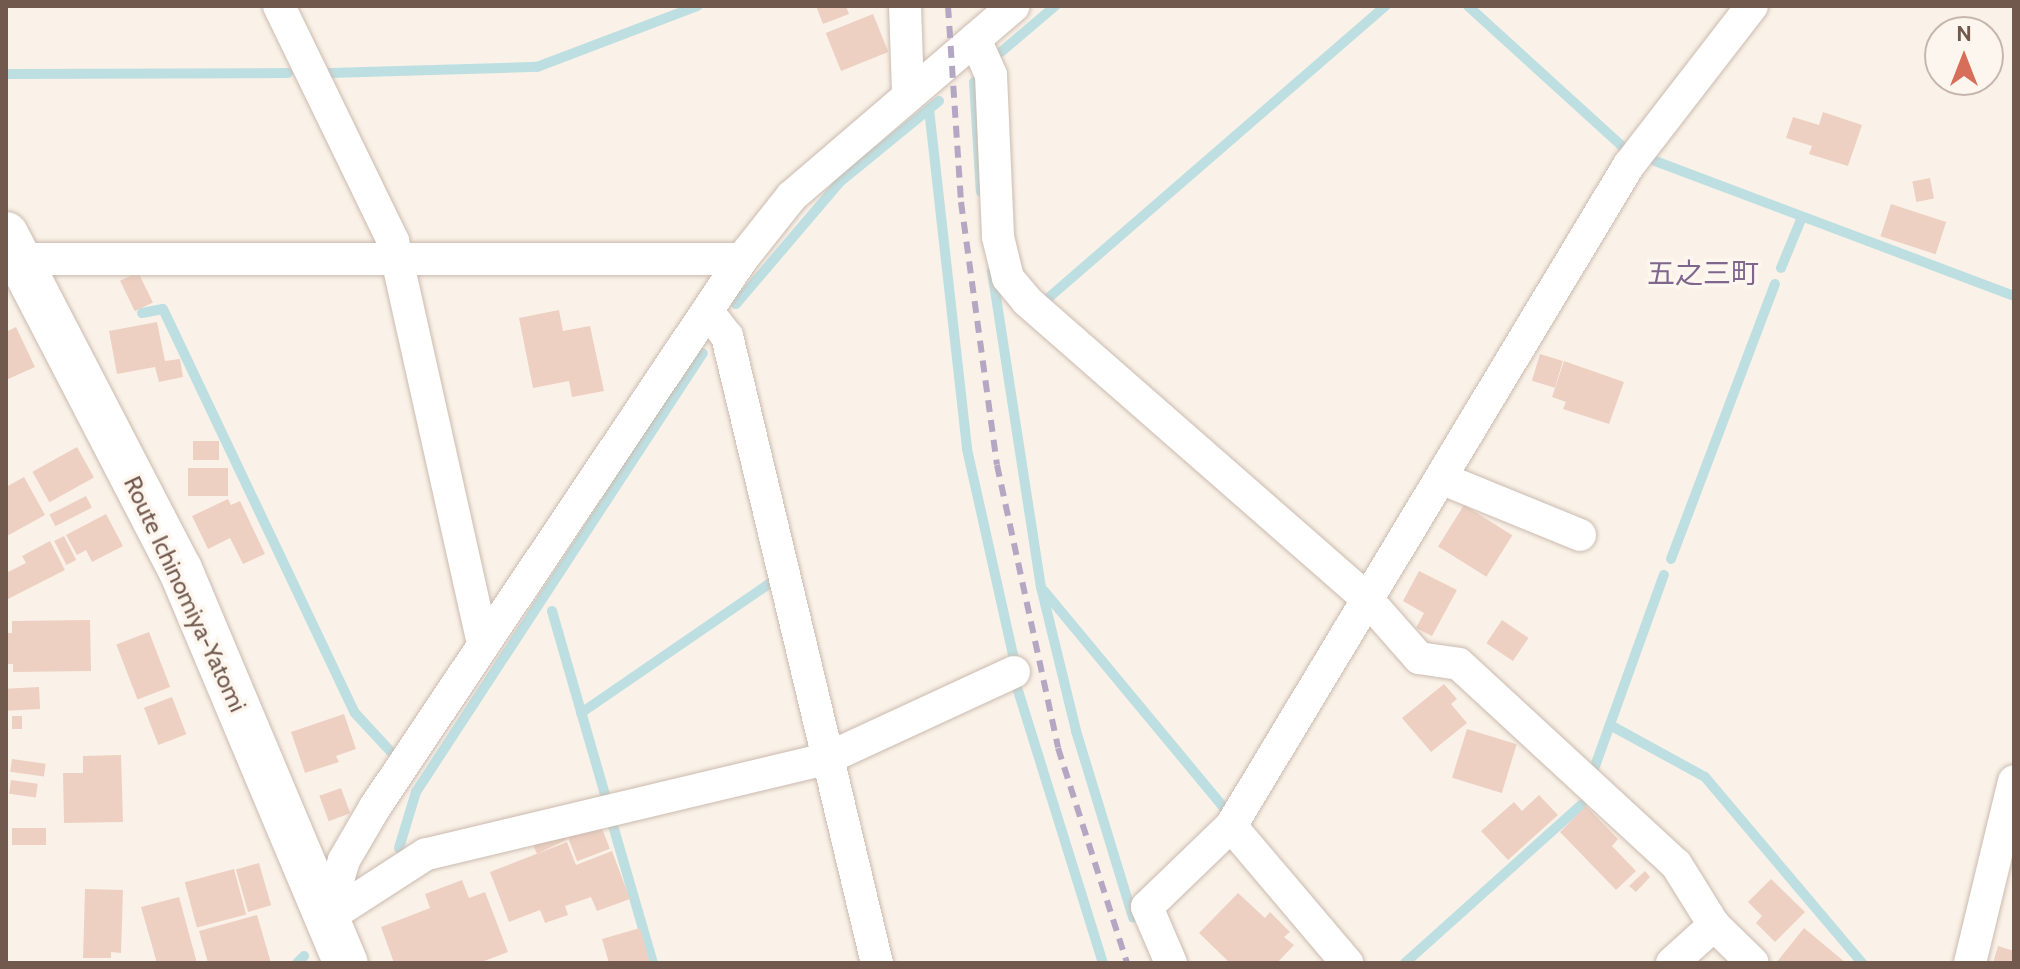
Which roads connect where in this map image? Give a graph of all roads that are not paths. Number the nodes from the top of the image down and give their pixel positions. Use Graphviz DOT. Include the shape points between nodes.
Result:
graph roads {
  1 [pos="279,6"];
  2 [pos="905,6"];
  3 [pos="1014,6"];
  4 [pos="1752,6"];
  5 [pos="975,39"];
  6 [pos="908,94"];
  7 [pos="12,246"];
  8 [pos="742,259"];
  9 [pos="394,260"];
  10 [pos="708,312"];
  11 [pos="1443,479"];
  12 [pos="1580,535"];
  13 [pos="1367,599"];
  14 [pos="483,645"];
  15 [pos="1014,672"];
  16 [pos="826,759"];
  17 [pos="2012,799"];
  18 [pos="1231,826"];
  19 [pos="327,918"];
  20 [pos="1714,925"];
  21 [pos="346,963"];
  22 [pos="877,963"];
  23 [pos="1171,963"];
  24 [pos="1347,963"];
  25 [pos="1672,963"];
  26 [pos="1753,963"];
  27 [pos="1970,963"];
  1 -- 9 [label="street" via="393,241"];
  2 -- 6 [label="street"];
  3 -- 5 [label="street"];
  4 -- 11 [label="street" via="1629,165"];
  5 -- 6 [label="street"];
  5 -- 13 [label="street" via="991,75 998,237 1008,278 1027,301"];
  6 -- 8 [label="street" via="792,196"];
  7 -- 9 [label="street"];
  7 -- 19 [label="main road, Route Ichinomiya-Yatomi" via="180,569"];
  8 -- 9 [label="street"];
  8 -- 10 [label="street"];
  9 -- 14 [label="street"];
  10 -- 14 [label="street"];
  10 -- 16 [label="street" via="727,336"];
  11 -- 12 [label="street"];
  11 -- 13 [label="street"];
  13 -- 18 [label="street"];
  13 -- 20 [label="street" via="1419,658 1459,664 1676,864"];
  14 -- 19 [label="street" via="344,860"];
  15 -- 16 [label="street"];
  16 -- 19 [label="street" via="426,854"];
  16 -- 22 [label="street"];
  17 -- 27 [label="street"];
  18 -- 23 [label="street" via="1147,907"];
  18 -- 24 [label="street"];
  19 -- 21 [label="main road, Route Ichinomiya-Yatomi"];
  20 -- 25 [label="street"];
  20 -- 26 [label="street"];
}
